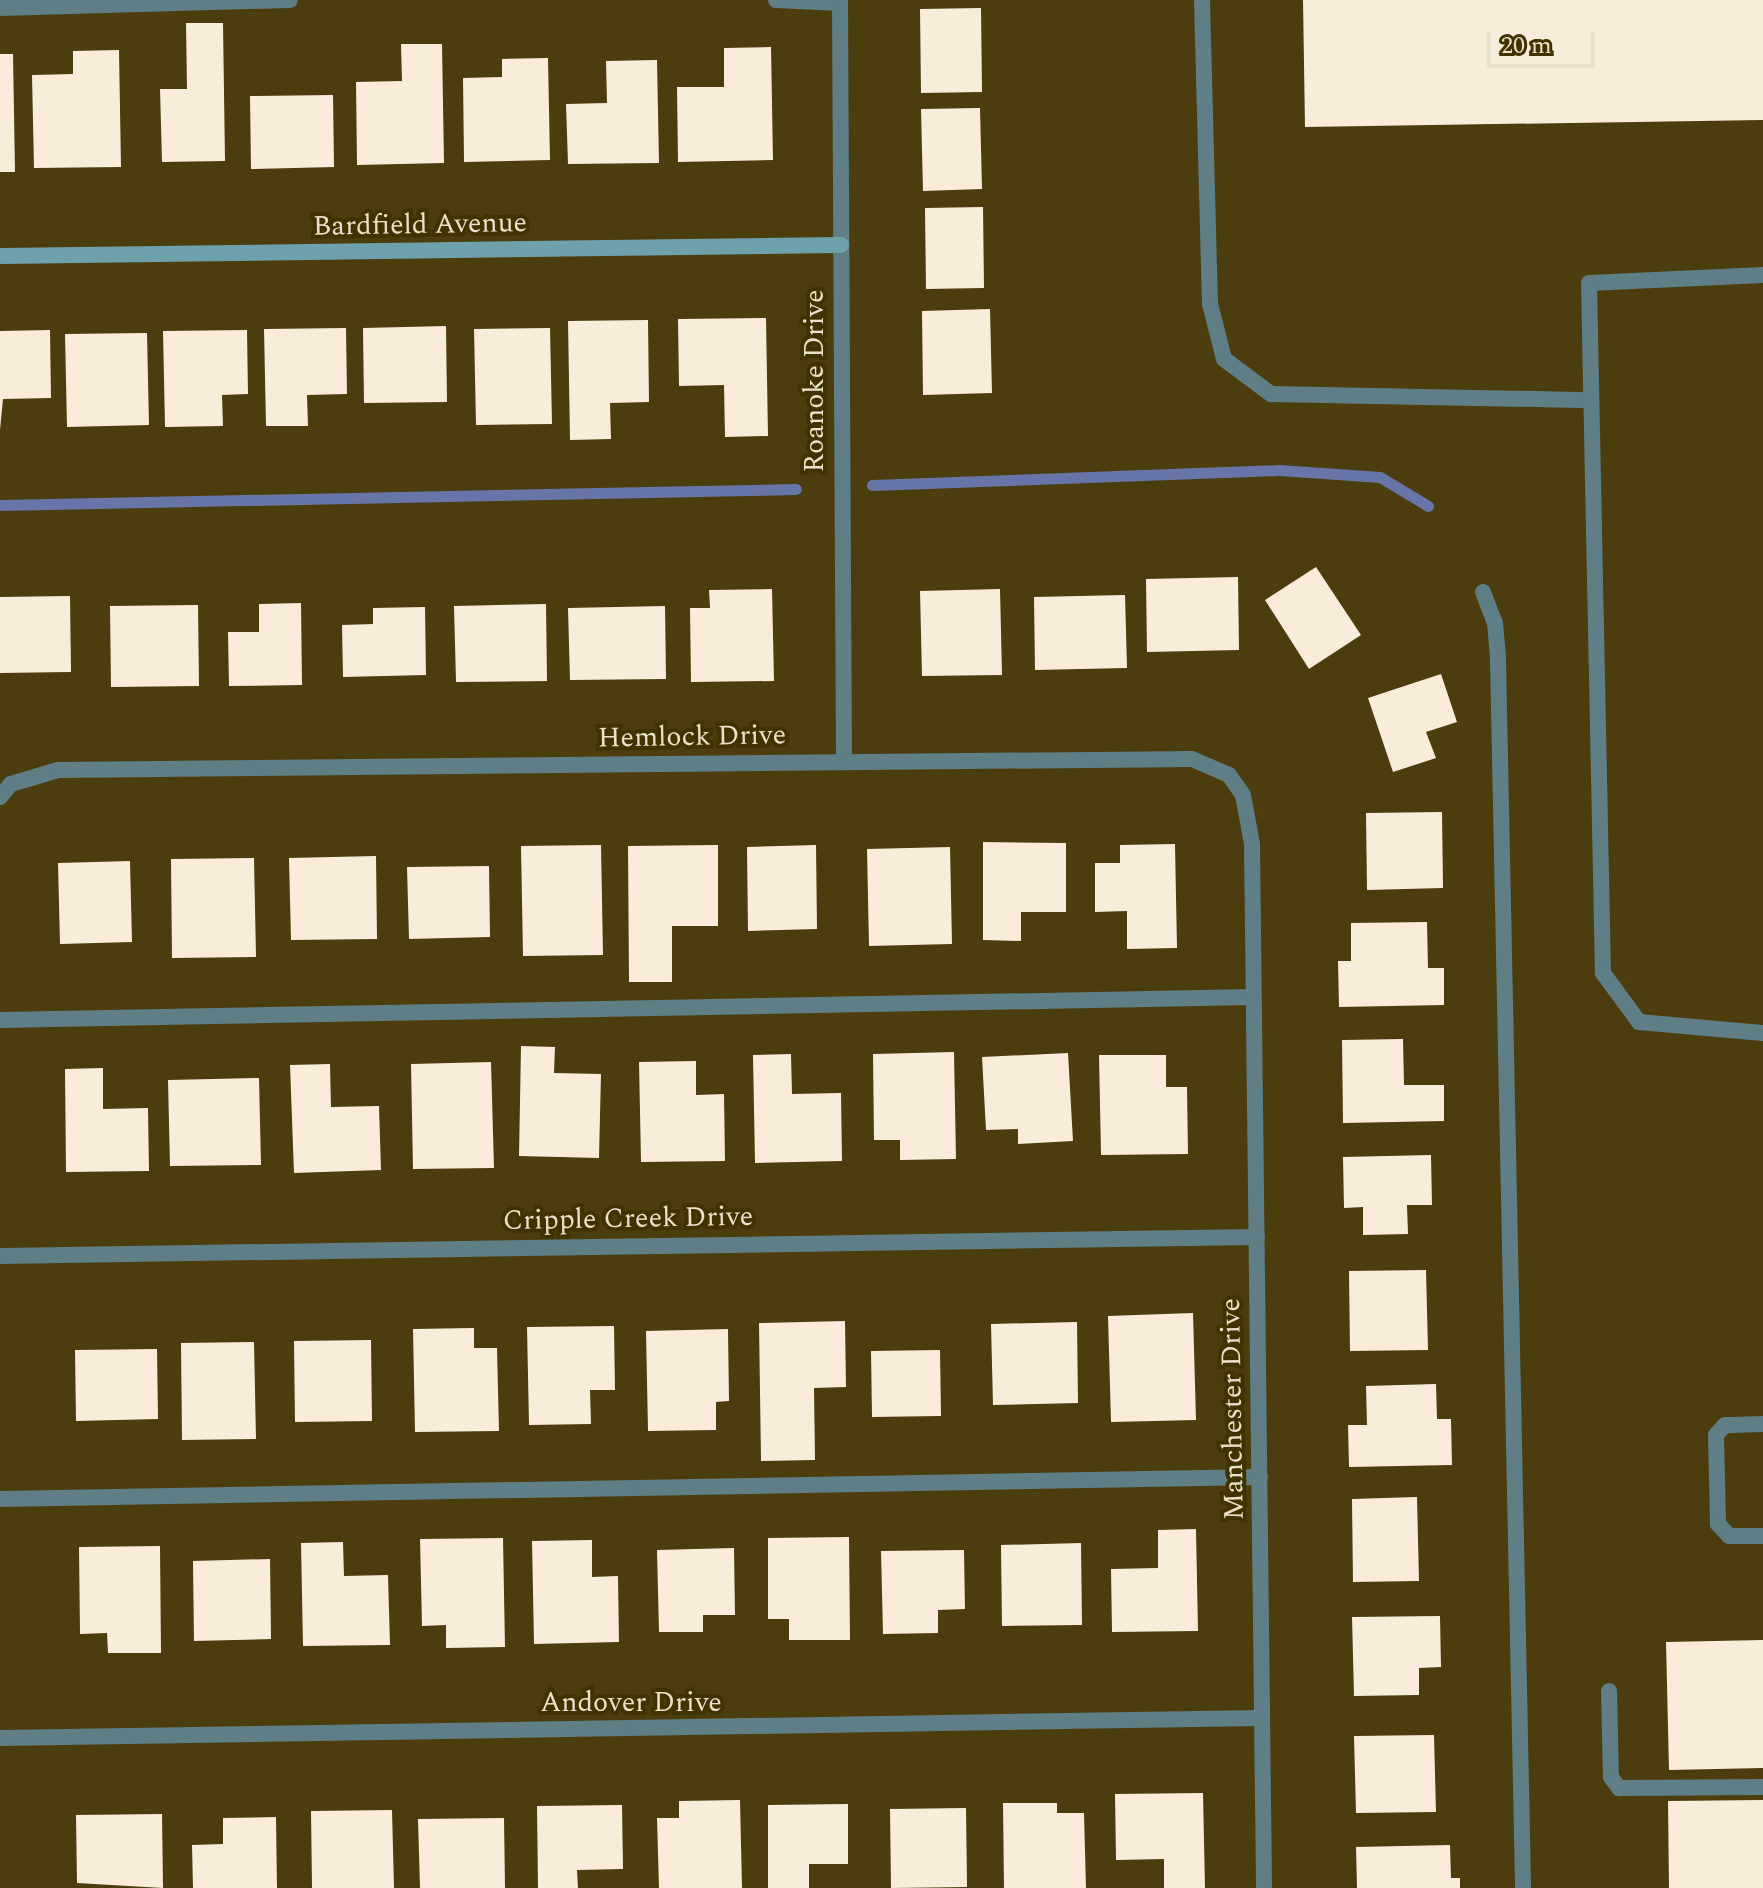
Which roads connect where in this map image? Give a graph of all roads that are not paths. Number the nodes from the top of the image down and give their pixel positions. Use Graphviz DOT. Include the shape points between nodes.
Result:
graph roads {
  1 [pos="290,0"];
  2 [pos="776,0"];
  3 [pos="1202,0"];
  4 [pos="840,2"];
  5 [pos="0,8"];
  6 [pos="841,245"];
  7 [pos="0,256"];
  8 [pos="1763,275"];
  9 [pos="1591,400"];
  10 [pos="1483,592"];
  11 [pos="844,761"];
  12 [pos="0,797"];
  13 [pos="1252,930"];
  14 [pos="1253,997"];
  15 [pos="0,1020"];
  16 [pos="1763,1033"];
  17 [pos="1257,1237"];
  18 [pos="0,1256"];
  19 [pos="1763,1424"];
  20 [pos="1260,1477"];
  21 [pos="0,1499"];
  22 [pos="1763,1536"];
  23 [pos="1609,1691"];
  24 [pos="1262,1718"];
  25 [pos="0,1738"];
  26 [pos="1763,1787"];
  27 [pos="1264,1888"];
  28 [pos="1523,1888"];
  1 -- 5 [label="street"];
  2 -- 4 [label="street"];
  3 -- 9 [label="street" via="1210,304 1224,359 1271,394"];
  4 -- 6 [label="street, Roanoke Drive"];
  6 -- 7 [label="street, Bardfield Avenue"];
  6 -- 11 [label="street, Roanoke Drive"];
  8 -- 9 [label="street" via="1589,283"];
  9 -- 16 [label="street" via="1603,973 1639,1022"];
  10 -- 28 [label="street" via="1495,623 1498,660"];
  11 -- 12 [label="street, Hemlock Drive" via="58,770 11,784"];
  11 -- 13 [label="street, Hemlock Drive" via="1192,759 1229,775 1243,795 1252,844"];
  13 -- 14 [label="street, Manchester Drive"];
  14 -- 15 [label="street"];
  14 -- 17 [label="street, Manchester Drive"];
  17 -- 18 [label="street, Cripple Creek Drive"];
  17 -- 20 [label="street, Manchester Drive"];
  19 -- 22 [label="street" via="1725,1425 1716,1435 1718,1524 1729,1536"];
  20 -- 21 [label="street"];
  20 -- 24 [label="street, Manchester Drive"];
  23 -- 26 [label="street" via="1611,1777 1619,1788"];
  24 -- 25 [label="street, Andover Drive"];
  24 -- 27 [label="street, Manchester Drive"];
}
